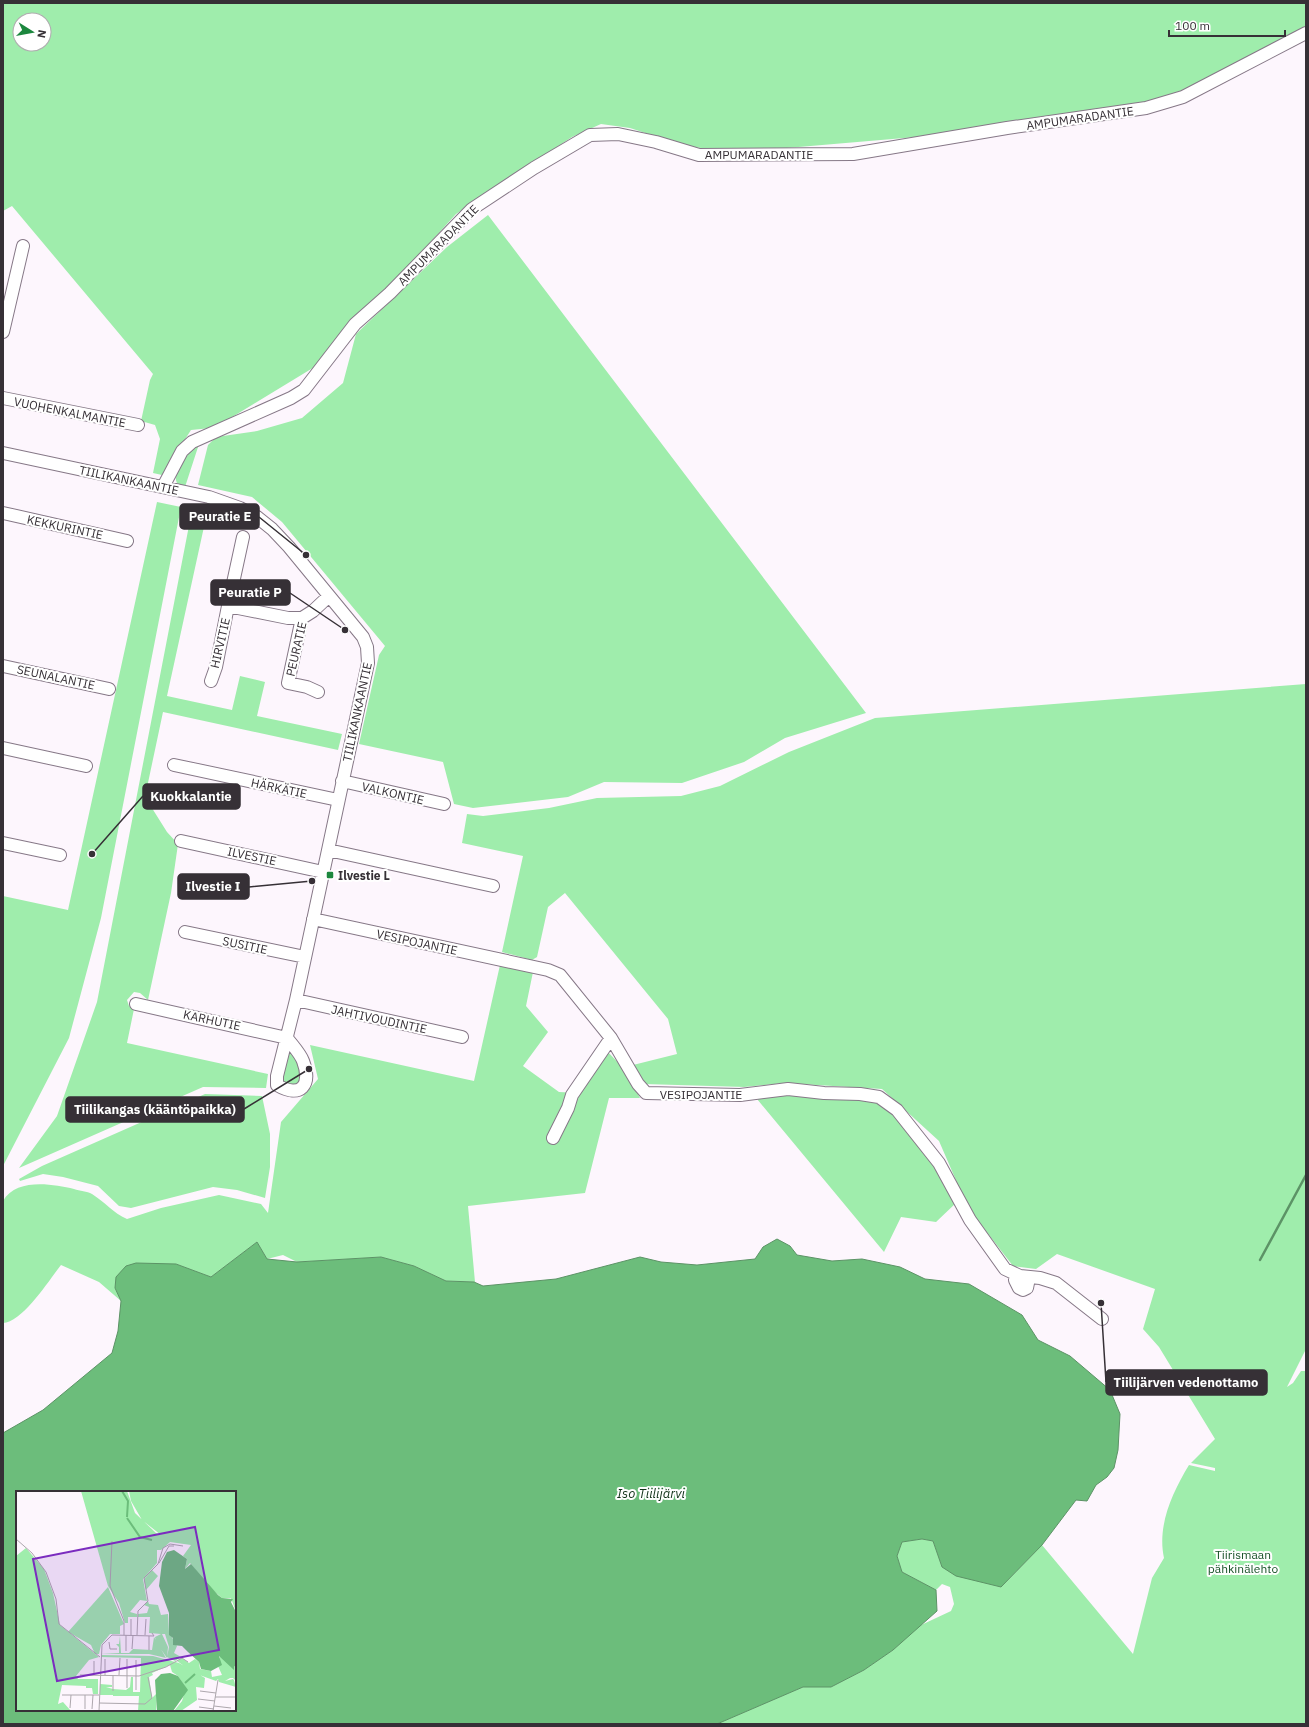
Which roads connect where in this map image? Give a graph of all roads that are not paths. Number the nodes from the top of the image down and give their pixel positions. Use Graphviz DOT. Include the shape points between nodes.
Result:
graph roads {
  1 [pos="1306,33"];
  2 [pos="23,246"];
  3 [pos="3,332"];
  4 [pos="3,398"];
  5 [pos="138,425"];
  6 [pos="3,453"];
  7 [pos="163,487"];
  8 [pos="3,513"];
  9 [pos="243,537"];
  10 [pos="127,541"];
  11 [pos="329,596"];
  12 [pos="228,606"];
  13 [pos="302,618"];
  14 [pos="3,666"];
  15 [pos="211,681"];
  16 [pos="109,689"];
  17 [pos="318,692"];
  18 [pos="3,748"];
  19 [pos="174,765"];
  20 [pos="86,766"];
  21 [pos="342,782"];
  22 [pos="338,800"];
  23 [pos="444,804"];
  24 [pos="181,841"];
  25 [pos="3,843"];
  26 [pos="328,850"];
  27 [pos="60,855"];
  28 [pos="323,872"];
  29 [pos="494,886"];
  30 [pos="313,919"];
  31 [pos="185,932"];
  32 [pos="305,957"];
  33 [pos="296,1000"];
  34 [pos="136,1004"];
  35 [pos="462,1037"];
  36 [pos="287,1038"];
  37 [pos="610,1038"];
  38 [pos="553,1138"];
  39 [pos="1102,1319"];
  1 -- 7 [label="street, AMPUMARADANTIE" via="1183,97 1146,108 853,154 699,155 618,134 590,135 472,209 401,282 355,324 304,390 192,442 182,451"];
  2 -- 3 [label="street"];
  4 -- 5 [label="street, VUOHENKALMANTIE"];
  6 -- 7 [label="street, TIILIKANKAANTIE"];
  7 -- 11 [label="street, TIILIKANKAANTIE" via="223,502 257,517 280,537"];
  8 -- 10 [label="street, KEKKURINTIE"];
  9 -- 12 [label="street, HIRVITIE"];
  11 -- 13 [label="street, PEURATIE"];
  11 -- 21 [label="street, TIILIKANKAANTIE" via="363,637 367,647 368,663"];
  12 -- 13 [label="street, HIRVITIE" via="288,618"];
  12 -- 15 [label="street, HIRVITIE"];
  13 -- 17 [label="street, PEURATIE" via="288,683"];
  14 -- 16 [label="street, SEUNALANTIE"];
  18 -- 20 [label="street"];
  19 -- 22 [label="street, HÄRKÄTIE"];
  21 -- 22 [label="street, TIILIKANKAANTIE"];
  21 -- 23 [label="street, VALKONTIE"];
  22 -- 26 [label="street, TIILIKANKAANTIE"];
  24 -- 28 [label="street, ILVESTIE"];
  25 -- 27 [label="street"];
  26 -- 28 [label="street, TIILIKANKAANTIE"];
  26 -- 29 [label="street"];
  28 -- 30 [label="street, TIILIKANKAANTIE"];
  30 -- 32 [label="street, TIILIKANKAANTIE"];
  30 -- 37 [label="street, VESIPOJANTIE" via="548,970 560,975 567,982"];
  31 -- 32 [label="street, SUSITIE"];
  32 -- 33 [label="street, TIILIKANKAANTIE"];
  33 -- 35 [label="street, JAHTIVOUDINTIE"];
  33 -- 36 [label="street, TIILIKANKAANTIE"];
  34 -- 36 [label="street, KARHUTIE"];
  37 -- 38 [label="street" via="572,1095"];
  37 -- 39 [label="street, VESIPOJANTIE" via="638,1084 646,1092 740,1095 788,1089 871,1095 887,1102 939,1163 978,1233 1005,1269 1020,1276 1056,1283"];
}
